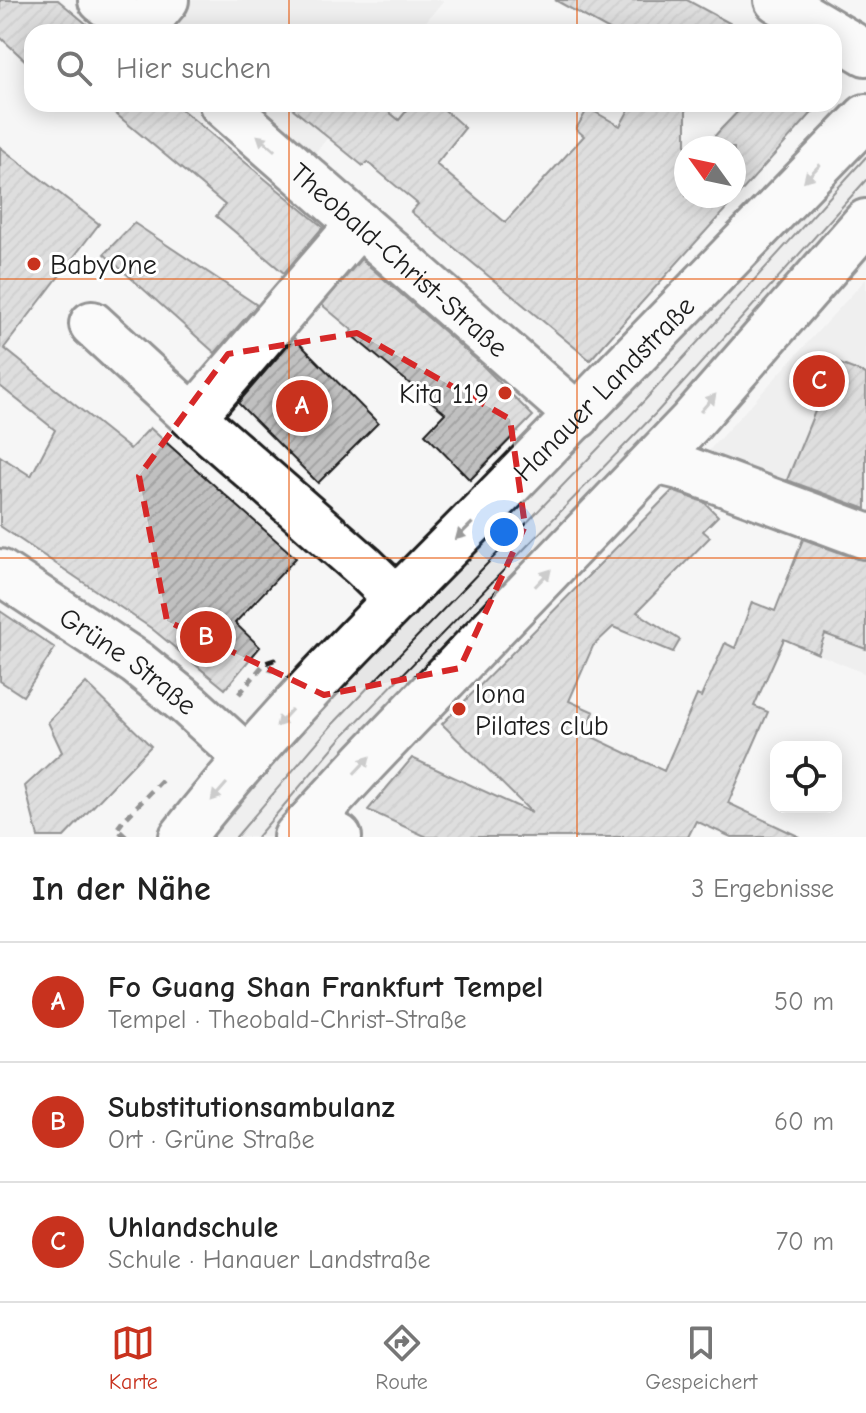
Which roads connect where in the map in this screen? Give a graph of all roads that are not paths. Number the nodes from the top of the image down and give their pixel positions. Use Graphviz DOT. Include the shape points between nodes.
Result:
graph roads {
  1 [pos="101,0"];
  2 [pos="166,0"];
  3 [pos="777,0"];
  4 [pos="130,24"];
  5 [pos="146,24"];
  6 [pos="818,24"];
  7 [pos="842,38"];
  8 [pos="866,53"];
  9 [pos="231,112"];
  10 [pos="866,117"];
  11 [pos="866,222"];
  12 [pos="359,224"];
  13 [pos="92,324"];
  14 [pos="578,416"];
  15 [pos="193,417"];
  16 [pos="655,461"];
  17 [pos="866,536"];
  18 [pos="0,572"];
  19 [pos="397,599"];
  20 [pos="248,759"];
  21 [pos="315,832"];
  22 [pos="182,837"];
  1 -- 4 [label="main road"];
  2 -- 5 [label="main road"];
  3 -- 6 [label="main road"];
  7 -- 8 [label="main road"];
  12 -- 9 [label="main road, Theobald-Christ-Straße, one-way"];
  10 -- 14 [label="main road, Hanauer Landstraße, one-way"];
  16 -- 11 [label="main road, one-way"];
  12 -- 14 [label="main road, Theobald-Christ-Straße"];
  12 -- 15 [label="main road"];
  13 -- 15 [label="main road"];
  14 -- 19 [label="main road, Hanauer Landstraße, one-way"];
  15 -- 19 [label="main road"];
  16 -- 17 [label="main road"];
  21 -- 16 [label="main road, one-way" via="365,762"];
  18 -- 20 [label="main road, Grüne Straße" via="137,663"];
  19 -- 20 [label="main road, Hanauer Landstraße, one-way"];
  20 -- 22 [label="main road, Hanauer Landstraße, one-way"];
}
